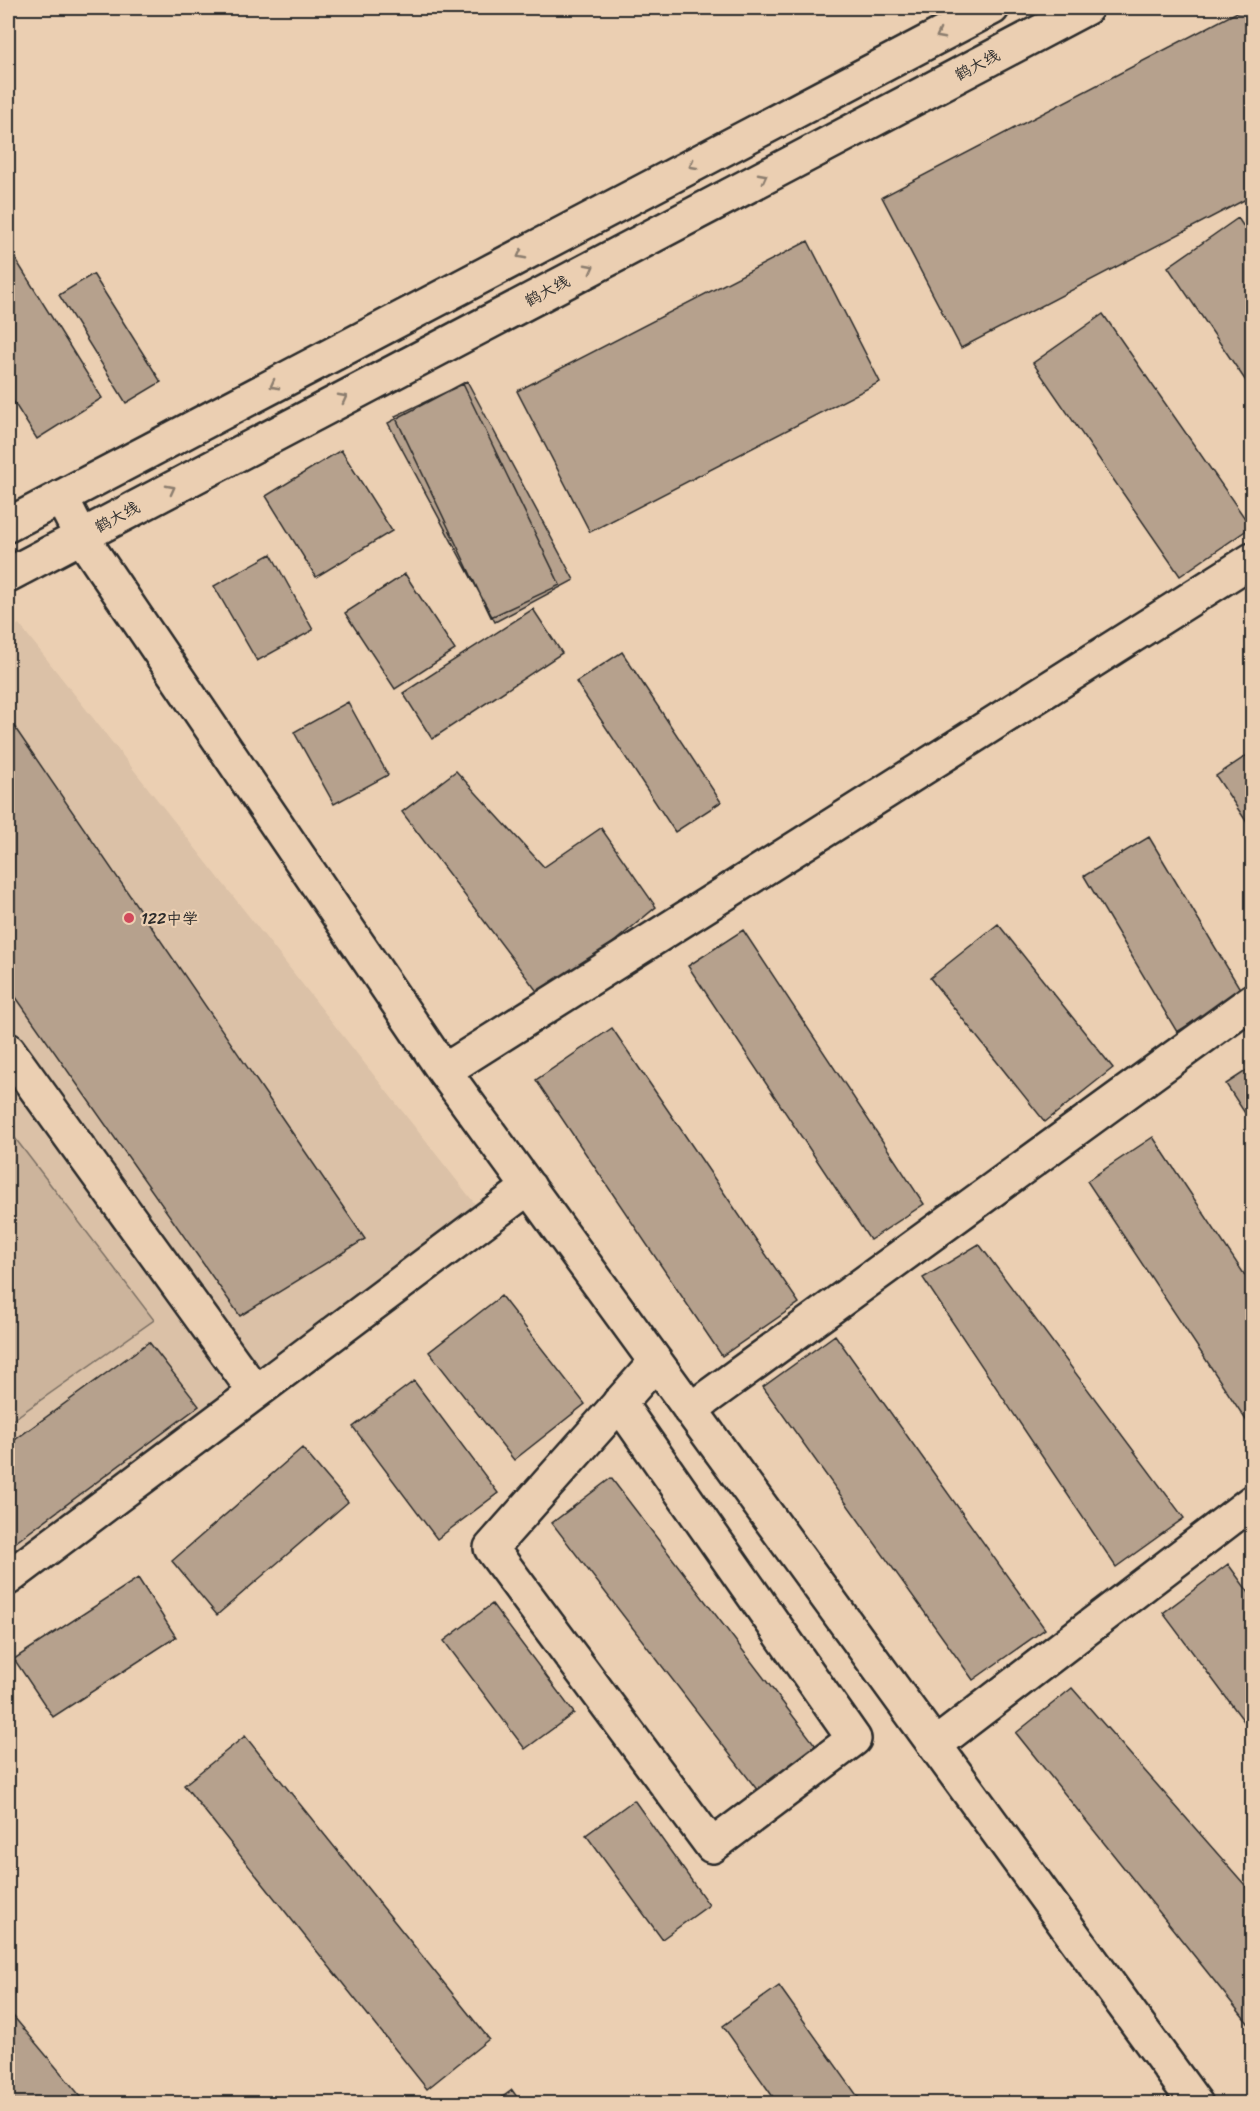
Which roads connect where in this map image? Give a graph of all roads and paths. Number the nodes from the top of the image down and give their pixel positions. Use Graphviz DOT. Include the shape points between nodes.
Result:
graph roads {
  1 [pos="992,8"];
  2 [pos="1086,8"];
  3 [pos="61,497"];
  4 [pos="8,525"];
  5 [pos="81,536"];
  6 [pos="1252,560"];
  7 [pos="8,575"];
  8 [pos="1252,1002"];
  9 [pos="8,1050"];
  10 [pos="444,1071"];
  11 [pos="529,1187"];
  12 [pos="656,1362"];
  13 [pos="255,1392"];
  14 [pos="619,1403"];
  15 [pos="690,1410"];
  16 [pos="1252,1502"];
  17 [pos="8,1578"];
  18 [pos="934,1745"];
  19 [pos="1196,2103"];
  1 -- 3 [label="street, one-way"];
  5 -- 2 [label="street, 鹤大线, one-way"];
  3 -- 4 [label="street"];
  3 -- 5 [label="street"];
  5 -- 7 [label="street, 鹤大线"];
  5 -- 10 [label="street"];
  6 -- 10 [label="street"];
  8 -- 15 [label="street"];
  9 -- 13 [label="street"];
  10 -- 11 [label="street"];
  11 -- 12 [label="street"];
  11 -- 13 [label="street"];
  12 -- 14 [label="street"];
  12 -- 15 [label="street"];
  13 -- 17 [label="street"];
  14 -- 14 [label="street" via="491,1548 712,1846 854,1739"];
  15 -- 18 [label="street"];
  16 -- 18 [label="street"];
  18 -- 19 [label="street"];
}
